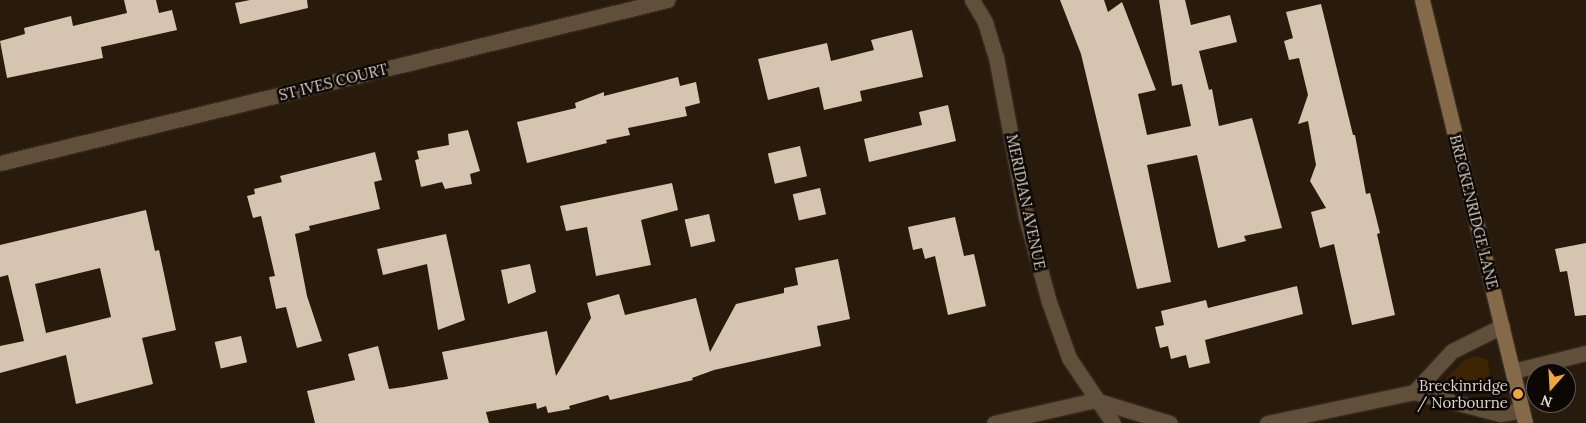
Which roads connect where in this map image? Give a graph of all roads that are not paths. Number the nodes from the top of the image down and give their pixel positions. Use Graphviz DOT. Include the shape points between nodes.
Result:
graph roads {
  1 [pos="667,0"];
  2 [pos="972,0"];
  3 [pos="1422,0"];
  4 [pos="0,163"];
  5 [pos="1502,326"];
  6 [pos="1586,354"];
  7 [pos="1512,371"];
  8 [pos="1414,392"];
  9 [pos="1095,400"];
  10 [pos="1524,416"];
  11 [pos="994,423"];
  12 [pos="1113,423"];
  13 [pos="1170,423"];
  14 [pos="1267,423"];
  1 -- 4 [label="street, ST IVES COURT"];
  2 -- 9 [label="street, MERIDIAN AVENUE" via="985,22 996,57 1026,217 1049,302 1069,358"];
  3 -- 5 [label="main road, BRECKENRIDGE LANE"];
  5 -- 7 [label="main road, BRECKENRIDGE LANE"];
  5 -- 8 [label="street" via="1452,351"];
  6 -- 7 [label="street"];
  7 -- 10 [label="main road, BRECKENRIDGE LANE"];
  8 -- 10 [label="street" via="1500,414"];
  8 -- 14 [label="street"];
  9 -- 11 [label="street"];
  9 -- 12 [label="street, MERIDIAN AVENUE"];
  9 -- 13 [label="street"];
}
